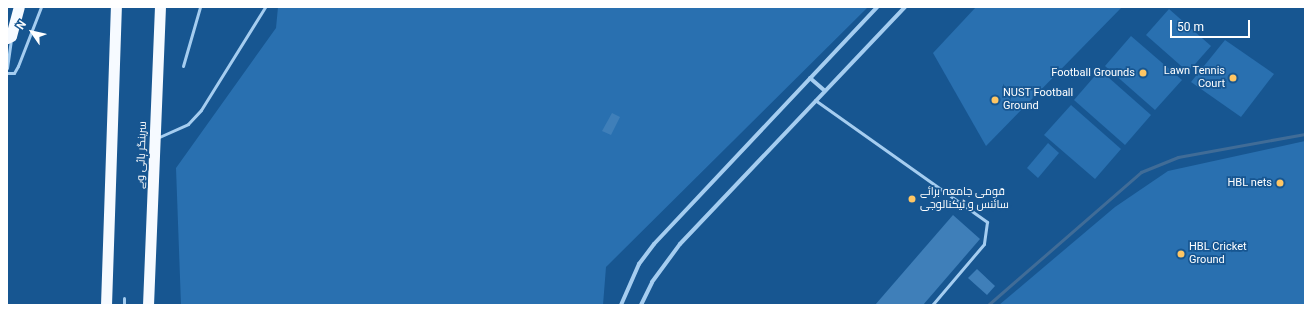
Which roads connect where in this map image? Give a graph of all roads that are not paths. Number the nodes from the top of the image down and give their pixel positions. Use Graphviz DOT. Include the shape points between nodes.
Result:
graph roads {
  1 [pos="19,7"];
  2 [pos="41,7"];
  3 [pos="116,7"];
  4 [pos="160,7"];
  5 [pos="200,7"];
  6 [pos="265,7"];
  7 [pos="877,7"];
  8 [pos="905,7"];
  9 [pos="9,37"];
  10 [pos="183,66"];
  11 [pos="7,68"];
  12 [pos="7,73"];
  13 [pos="810,78"];
  14 [pos="824,90"];
  15 [pos="815,100"];
  16 [pos="155,139"];
  17 [pos="124,298"];
  18 [pos="106,305"];
  19 [pos="124,305"];
  20 [pos="148,305"];
  21 [pos="621,305"];
  22 [pos="641,305"];
  23 [pos="932,305"];
  1 -- 9 [label="highway"];
  2 -- 12 [label="lane" via="18,66 14,73"];
  3 -- 18 [label="highway"];
  4 -- 16 [label="highway, سرینگر ہائی وے"];
  5 -- 10 [label="lane"];
  6 -- 16 [label="lane" via="200,110 188,124"];
  7 -- 13 [label="street"];
  8 -- 14 [label="street"];
  9 -- 11 [label="lane"];
  13 -- 14 [label="street"];
  13 -- 21 [label="street" via="654,244 639,264"];
  14 -- 15 [label="street"];
  15 -- 22 [label="street" via="676,249 652,282"];
  15 -- 23 [label="lane" via="987,222 984,244"];
  16 -- 20 [label="highway, سرینگر ہائی وے"];
  17 -- 19 [label="lane"];
}
